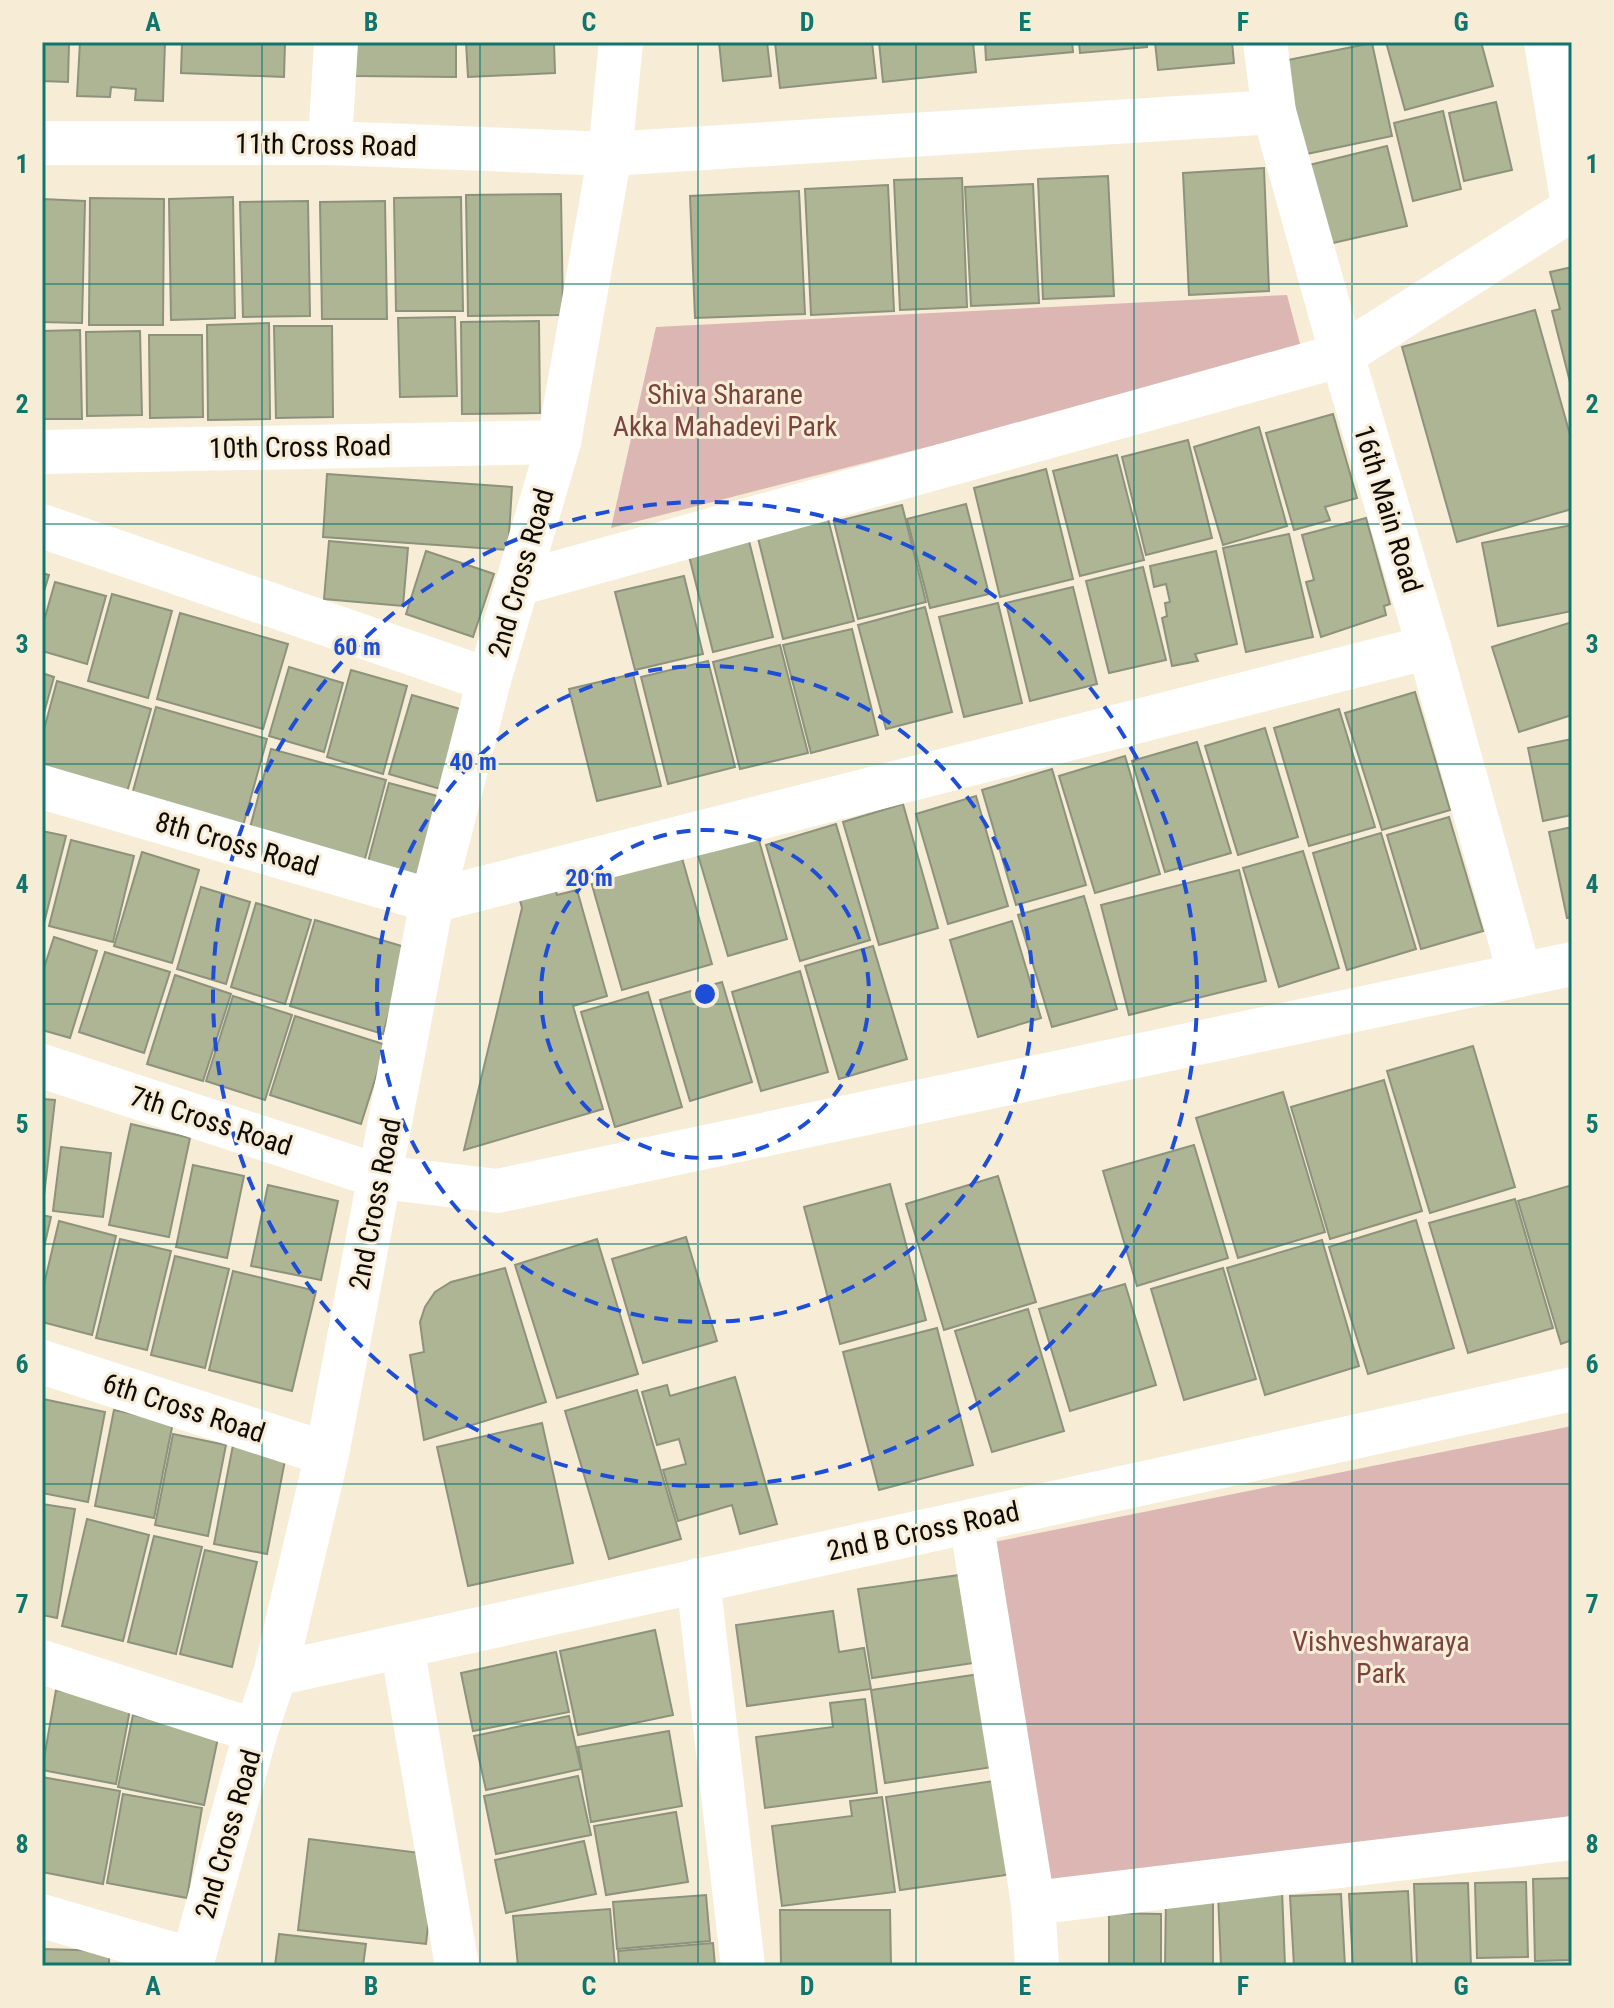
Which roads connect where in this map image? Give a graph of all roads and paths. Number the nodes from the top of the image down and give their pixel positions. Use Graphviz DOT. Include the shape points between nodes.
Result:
graph roads {
  1 [pos="336,42"];
  2 [pos="621,42"];
  3 [pos="1265,42"];
  4 [pos="1546,42"];
  5 [pos="1274,112"];
  6 [pos="42,143"];
  7 [pos="330,143"];
  8 [pos="610,154"];
  9 [pos="1572,199"];
  10 [pos="1572,209"];
  11 [pos="1342,355"];
  12 [pos="559,442"];
  13 [pos="42,452"];
  14 [pos="42,526"];
  15 [pos="517,584"];
  16 [pos="1429,647"];
  17 [pos="489,680"];
  18 [pos="42,787"];
  19 [pos="432,901"];
  20 [pos="1572,964"];
  21 [pos="1520,975"];
  22 [pos="42,1066"];
  23 [pos="381,1177"];
  24 [pos="42,1362"];
  25 [pos="1572,1389"];
  26 [pos="327,1454"];
  27 [pos="971,1521"];
  28 [pos="698,1580"];
  29 [pos="402,1646"];
  30 [pos="42,1662"];
  31 [pos="275,1674"];
  32 [pos="256,1731"];
  33 [pos="1572,1838"];
  34 [pos="1033,1903"];
  35 [pos="42,1916"];
  36 [pos="192,1963"];
  37 [pos="457,1966"];
  38 [pos="743,1966"];
  39 [pos="1037,1966"];
  1 -- 7 [label="street"];
  2 -- 8 [label="street, 2nd Cross Road"];
  3 -- 5 [label="street, 16th Main Road"];
  4 -- 9 [label="street"];
  5 -- 8 [label="street, 11th Cross Road"];
  5 -- 11 [label="street, 16th Main Road"];
  6 -- 7 [label="street, 11th Cross Road"];
  7 -- 8 [label="street, 11th Cross Road"];
  8 -- 12 [label="street, 2nd Cross Road"];
  10 -- 11 [label="street"];
  11 -- 15 [label="street"];
  11 -- 16 [label="street, 16th Main Road"];
  12 -- 13 [label="street, 10th Cross Road"];
  12 -- 15 [label="street, 2nd Cross Road"];
  14 -- 17 [label="street"];
  15 -- 17 [label="street, 2nd Cross Road"];
  16 -- 19 [label="street"];
  16 -- 21 [label="street, 16th Main Road"];
  17 -- 19 [label="street, 2nd Cross Road"];
  18 -- 19 [label="street, 8th Cross Road"];
  19 -- 23 [label="street, 2nd Cross Road"];
  20 -- 21 [label="street, 7th Cross Road"];
  21 -- 23 [label="street, 7th Cross Road" via="497,1191"];
  22 -- 23 [label="street, 7th Cross Road"];
  23 -- 26 [label="street, 2nd Cross Road"];
  24 -- 26 [label="street, 6th Cross Road"];
  25 -- 27 [label="street, 2nd B Cross Road"];
  26 -- 31 [label="street, 2nd Cross Road"];
  27 -- 28 [label="street, 2nd B Cross Road"];
  27 -- 34 [label="street"];
  28 -- 29 [label="street, 2nd B Cross Road"];
  28 -- 38 [label="street"];
  29 -- 31 [label="street, 2nd B Cross Road"];
  29 -- 37 [label="street"];
  30 -- 32 [label="street"];
  31 -- 32 [label="street, 2nd Cross Road"];
  32 -- 36 [label="street, 2nd Cross Road"];
  33 -- 34 [label="street"];
  34 -- 39 [label="street"];
  35 -- 36 [label="street"];
}
